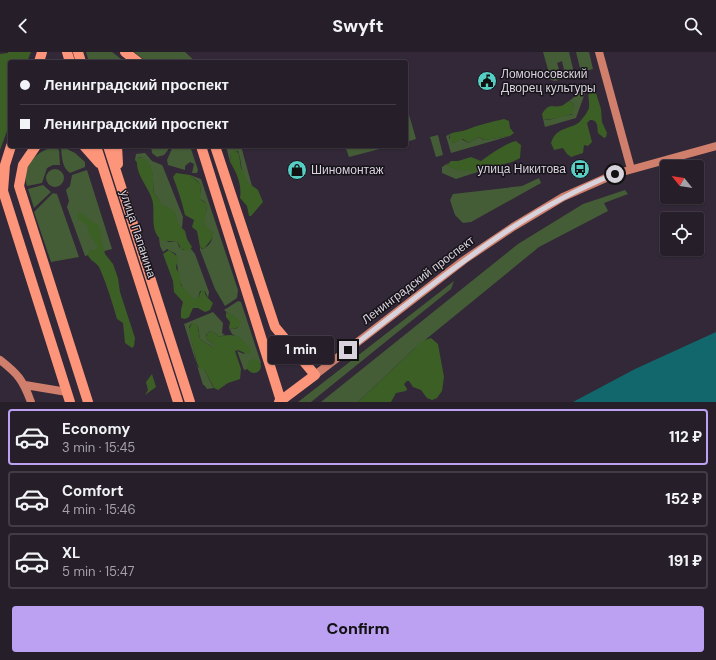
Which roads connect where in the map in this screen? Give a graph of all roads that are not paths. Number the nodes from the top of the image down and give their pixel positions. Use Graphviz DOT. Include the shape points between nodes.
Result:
graph roads {
  1 [pos="125,52"];
  2 [pos="599,52"];
  3 [pos="135,60"];
  4 [pos="716,146"];
  5 [pos="10,148"];
  6 [pos="35,148"];
  7 [pos="86,148"];
  8 [pos="97,148"];
  9 [pos="109,148"];
  10 [pos="118,148"];
  11 [pos="202,148"];
  12 [pos="216,148"];
  13 [pos="631,170"];
  14 [pos="118,176"];
  15 [pos="108,181"];
  16 [pos="0,360"];
  17 [pos="315,375"];
  18 [pos="25,385"];
  19 [pos="69,397"];
  20 [pos="280,401"];
  21 [pos="31,402"];
  22 [pos="88,402"];
  23 [pos="178,402"];
  24 [pos="190,402"];
  1 -- 3 [label="main road"];
  2 -- 13 [label="main road"];
  4 -- 13 [label="main road, Ленинградский проспект"];
  5 -- 19 [label="main road" via="5,165 3,191"];
  6 -- 22 [label="main road" via="22,165 19,186"];
  7 -- 15 [label="main road" via="96,158"];
  8 -- 15 [label="main road, улица Папанина"];
  9 -- 14 [label="main road, улица Папанина"];
  10 -- 14 [label="main road"];
  11 -- 20 [label="main road"];
  12 -- 17 [label="main road" via="275,327"];
  13 -- 17 [label="main road, Ленинградский проспект" via="580,188 513,227 464,260"];
  14 -- 24 [label="main road, улица Папанина"];
  15 -- 23 [label="main road, улица Папанина"];
  16 -- 18 [label="main road" via="20,376"];
  17 -- 20 [label="main road, Ленинградский проспект"];
  18 -- 19 [label="main road"];
  18 -- 21 [label="main road"];
}
